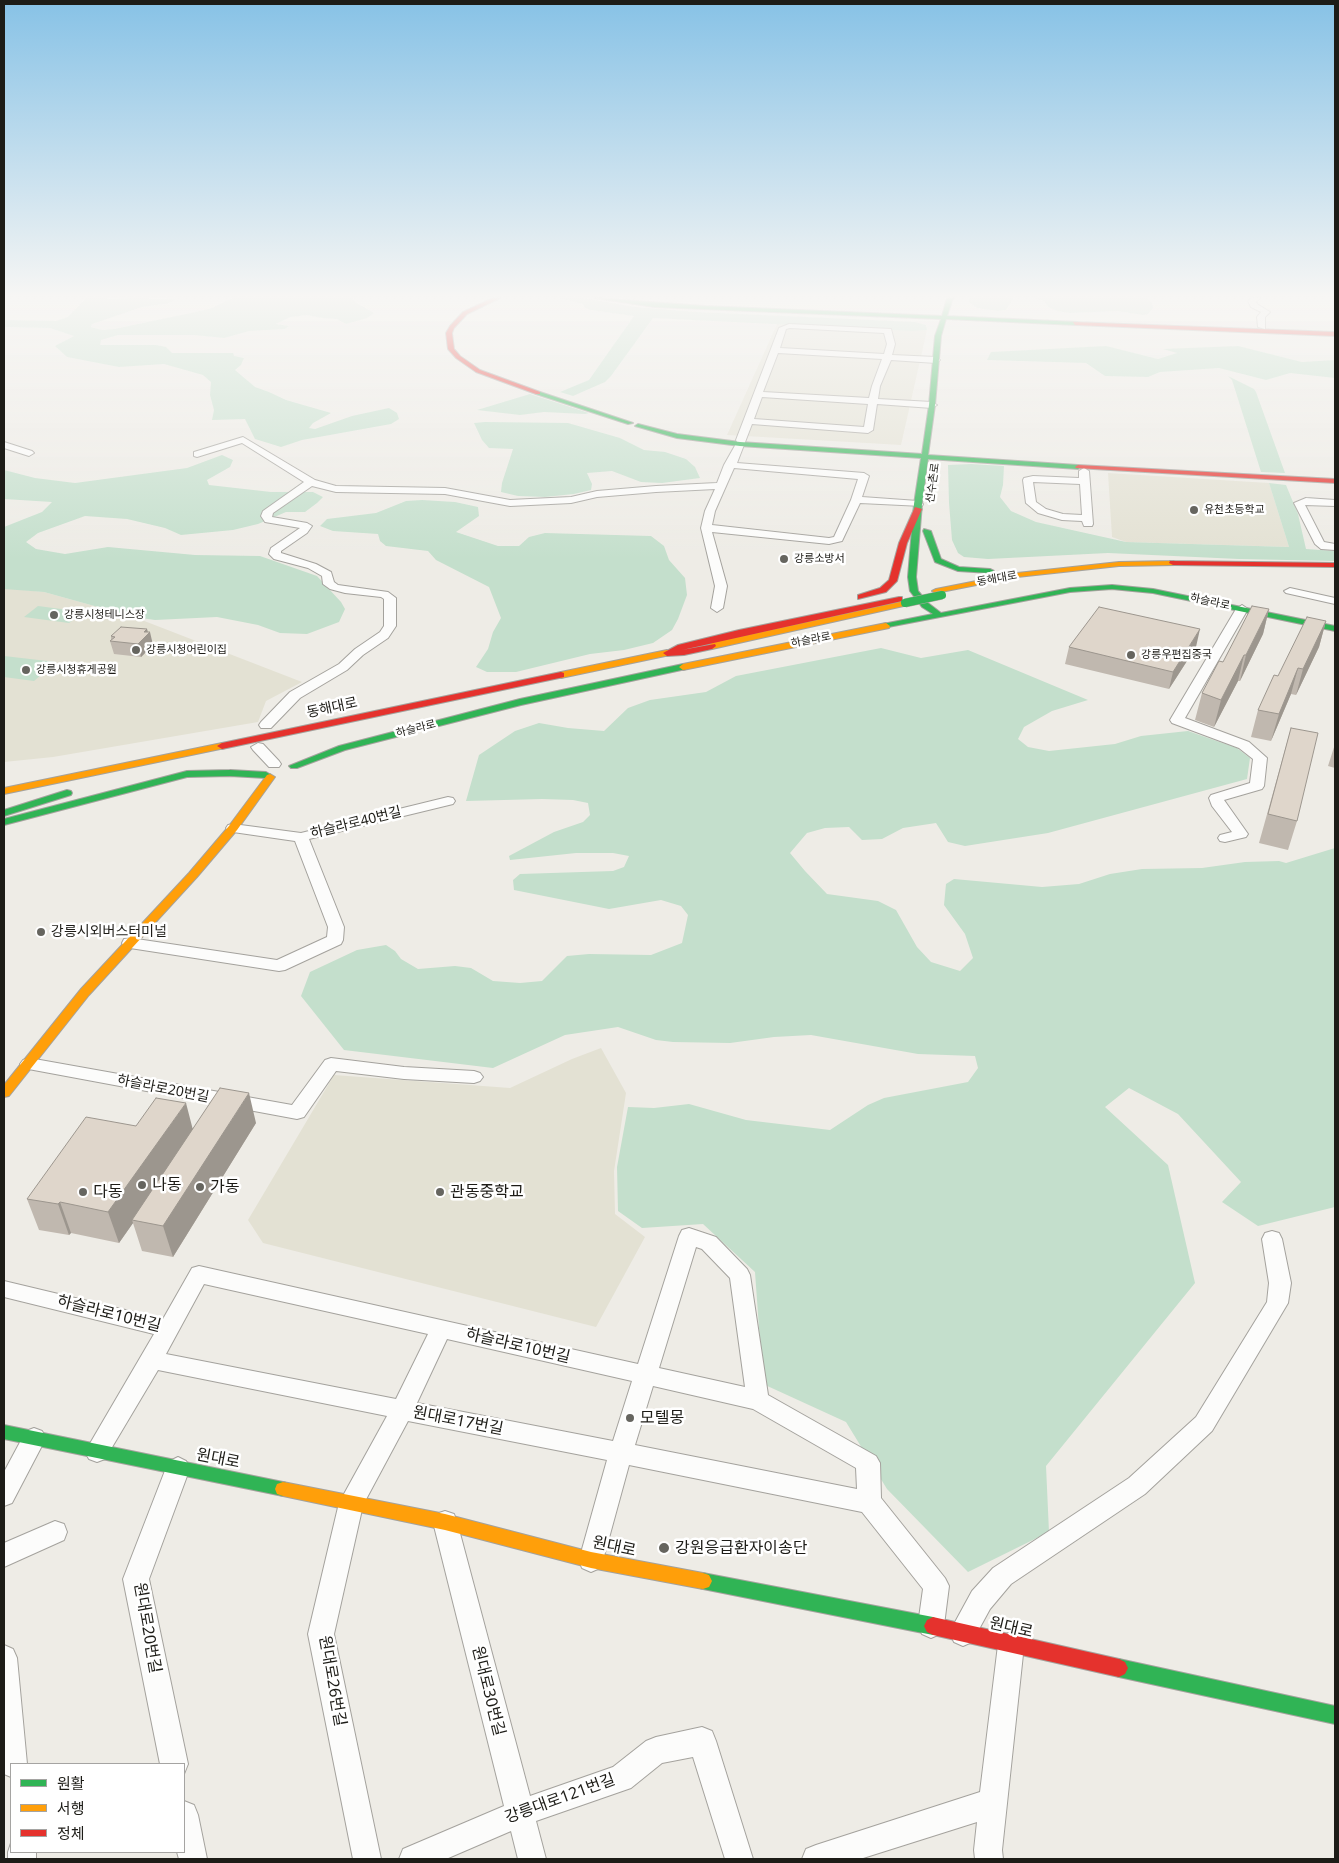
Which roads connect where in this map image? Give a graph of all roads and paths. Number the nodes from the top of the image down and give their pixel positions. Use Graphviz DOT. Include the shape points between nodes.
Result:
graph roads {
  1 [pos="530,385"];
  2 [pos="761,385"];
  3 [pos="877,385"];
  4 [pos="937,385"];
  5 [pos="939,385"];
  6 [pos="758,394"];
  7 [pos="873,402"];
  8 [pos="937,406"];
  9 [pos="748,421"];
  10 [pos="740,442"];
  11 [pos="4,445"];
  12 [pos="29,453"];
  13 [pos="197,454"];
  14 [pos="930,456"];
  15 [pos="729,466"];
  16 [pos="1084,466"];
  17 [pos="1084,481"];
  18 [pos="1335,481"];
  19 [pos="311,482"];
  20 [pos="720,486"];
  21 [pos="856,500"];
  22 [pos="1335,503"];
  23 [pos="918,507"];
  24 [pos="706,528"];
  25 [pos="927,531"];
  26 [pos="1330,547"];
  27 [pos="1110,565"];
  28 [pos="1335,565"];
  29 [pos="1335,570"];
  30 [pos="1290,591"];
  31 [pos="939,593"];
  32 [pos="902,601"];
  33 [pos="1335,602"];
  34 [pos="717,608"];
  35 [pos="1242,609"];
  36 [pos="946,613"];
  37 [pos="768,628"];
  38 [pos="1335,629"];
  39 [pos="667,653"];
  40 [pos="266,725"];
  41 [pos="258,748"];
  42 [pos="205,750"];
  43 [pos="54,769"];
  44 [pos="279,773"];
  45 [pos="94,785"];
  46 [pos="75,790"];
  47 [pos="4,791"];
  48 [pos="448,801"];
  49 [pos="4,813"];
  50 [pos="4,822"];
  51 [pos="233,828"];
  52 [pos="301,837"];
  53 [pos="1225,838"];
  54 [pos="130,943"];
  55 [pos="29,1064"];
  56 [pos="474,1076"];
  57 [pos="4,1093"];
  58 [pos="1272,1239"];
  59 [pos="4,1289"];
  60 [pos="168,1329"];
  61 [pos="441,1329"];
  62 [pos="152,1360"];
  63 [pos="645,1375"];
  64 [pos="758,1400"];
  65 [pos="402,1410"];
  66 [pos="4,1432"];
  67 [pos="34,1438"];
  68 [pos="97,1452"];
  69 [pos="621,1453"];
  70 [pos="178,1468"];
  71 [pos="4,1494"];
  72 [pos="869,1502"];
  73 [pos="352,1503"];
  74 [pos="445,1522"];
  75 [pos="54,1532"];
  76 [pos="4,1555"];
  77 [pos="591,1560"];
  78 [pos="930,1625"];
  79 [pos="963,1633"];
  80 [pos="1011,1645"];
  81 [pos="4,1658"];
  82 [pos="1335,1715"];
  83 [pos="14,1763"];
  84 [pos="174,1763"];
  85 [pos="994,1802"];
  86 [pos="520,1813"];
  87 [pos="185,1820"];
  88 [pos="193,1859"];
  89 [pos="367,1859"];
  90 [pos="413,1859"];
  91 [pos="532,1859"];
  92 [pos="739,1859"];
  93 [pos="816,1859"];
  94 [pos="989,1859"];
  1 -- 10 [label="street, 선수촌로" via="678,436"];
  2 -- 6 [label="street"];
  3 -- 7 [label="street"];
  4 -- 8 [label="street"];
  5 -- 8 [label="street"];
  6 -- 7 [label="street"];
  6 -- 9 [label="street"];
  7 -- 8 [label="street"];
  7 -- 9 [label="street" via="868,430"];
  8 -- 14 [label="street"];
  9 -- 10 [label="street"];
  10 -- 14 [label="street, 선수촌로"];
  10 -- 15 [label="street"];
  11 -- 12 [label="street"];
  13 -- 19 [label="street" via="243,440"];
  14 -- 16 [label="street"];
  14 -- 23 [label="street, 선수촌로"];
  14 -- 25 [label="street, 선수촌로" via="931,499"];
  15 -- 20 [label="street"];
  15 -- 21 [label="street" via="864,476"];
  16 -- 17 [label="street"];
  16 -- 18 [label="street"];
  17 -- 17 [label="street" via="1087,521 1042,511 1031,503 1028,480"];
  19 -- 20 [label="street" via="336,489 446,491 524,503 571,500 597,494"];
  19 -- 40 [label="street" via="268,511 266,516 269,520 307,526 275,550 275,554 327,574 329,584 334,587 384,594 390,598 390,626 384,635 343,667 295,695"];
  20 -- 24 [label="street"];
  21 -- 23 [label="street, 선수촌로"];
  21 -- 24 [label="street" via="838,540"];
  22 -- 26 [label="street" via="1299,502 1320,544"];
  23 -- 36 [label="street, 선수촌로" via="912,585 925,605"];
  23 -- 37 [label="street" via="903,543 893,581 888,586 873,594 833,604"];
  24 -- 34 [label="street" via="721,586"];
  25 -- 27 [label="street" via="938,560 958,569 986,571 1023,566"];
  25 -- 36 [label="street, 선수촌로" via="923,583"];
  27 -- 28 [label="street, 동해대로"];
  27 -- 31 [label="street, 동해대로" via="1017,575"];
  29 -- 31 [label="street, 동해대로" via="1215,567 1112,570 1024,579"];
  30 -- 33 [label="street"];
  31 -- 32 [label="street, 동해대로, bridge"];
  32 -- 37 [label="street, 동해대로"];
  32 -- 39 [label="street, 동해대로" via="684,652"];
  35 -- 36 [label="street, 하슬라로" via="1153,591 1112,587 1070,590"];
  35 -- 38 [label="street, 하슬라로"];
  35 -- 53 [label="street" via="1177,720 1244,745 1260,758 1257,786 1216,798 1241,834"];
  36 -- 44 [label="street, 하슬라로" via="520,702 342,748"];
  37 -- 39 [label="street, 동해대로"];
  39 -- 42 [label="street, 동해대로"];
  41 -- 44 [label="street"];
  42 -- 43 [label="street"];
  42 -- 45 [label="street" via="175,764"];
  42 -- 47 [label="street, 동해대로"];
  44 -- 50 [label="street" via="187,774"];
  44 -- 51 [label="street"];
  46 -- 49 [label="street"];
  48 -- 52 [label="street, 하슬라로40번길"];
  51 -- 52 [label="street, 하슬라로40번길"];
  51 -- 54 [label="street"];
  52 -- 54 [label="street" via="336,927 335,940 279,966"];
  54 -- 55 [label="street" via="85,992"];
  55 -- 56 [label="street, 하슬라로20번길" via="297,1112 331,1064 404,1073"];
  55 -- 57 [label="street"];
  58 -- 79 [label="street" via="1280,1283 1277,1303 1204,1424 1137,1486 1002,1576 981,1600"];
  59 -- 60 [label="street, 하슬라로10번길"];
  60 -- 61 [label="street, 하슬라로10번길" via="199,1274"];
  60 -- 62 [label="street"];
  61 -- 63 [label="street, 하슬라로10번길"];
  61 -- 65 [label="street, 원대로26번길"];
  62 -- 65 [label="street, 원대로17번길"];
  62 -- 68 [label="street"];
  63 -- 64 [label="street, 하슬라로10번길"];
  63 -- 64 [label="street" via="689,1236 708,1243 740,1275"];
  63 -- 69 [label="street"];
  64 -- 72 [label="street, 하슬라로10번길" via="868,1464"];
  65 -- 69 [label="street, 원대로17번길"];
  65 -- 73 [label="street, 원대로26번길"];
  66 -- 67 [label="street, 원대로"];
  67 -- 68 [label="street, 원대로"];
  67 -- 71 [label="street"];
  68 -- 70 [label="street, 원대로"];
  69 -- 72 [label="street, 원대로17번길"];
  69 -- 77 [label="street"];
  70 -- 73 [label="street, 원대로"];
  70 -- 84 [label="street, 원대로20번길" via="136,1579"];
  72 -- 78 [label="street" via="936,1586"];
  73 -- 74 [label="street, 원대로"];
  73 -- 89 [label="street, 원대로26번길" via="321,1634"];
  74 -- 77 [label="street, 원대로"];
  74 -- 86 [label="street, 원대로30번길"];
  75 -- 76 [label="street"];
  77 -- 78 [label="street, 원대로"];
  78 -- 79 [label="street, 원대로"];
  79 -- 80 [label="street, 원대로"];
  80 -- 82 [label="street, 원대로"];
  80 -- 85 [label="street"];
  81 -- 83 [label="street"];
  85 -- 93 [label="street"];
  85 -- 94 [label="street"];
  86 -- 90 [label="street, 강릉대로121번길"];
  86 -- 91 [label="street, 원대로30번길"];
  86 -- 92 [label="street, 강릉대로121번길" via="621,1778 656,1751 702,1741"];
  87 -- 88 [label="street"];
}
